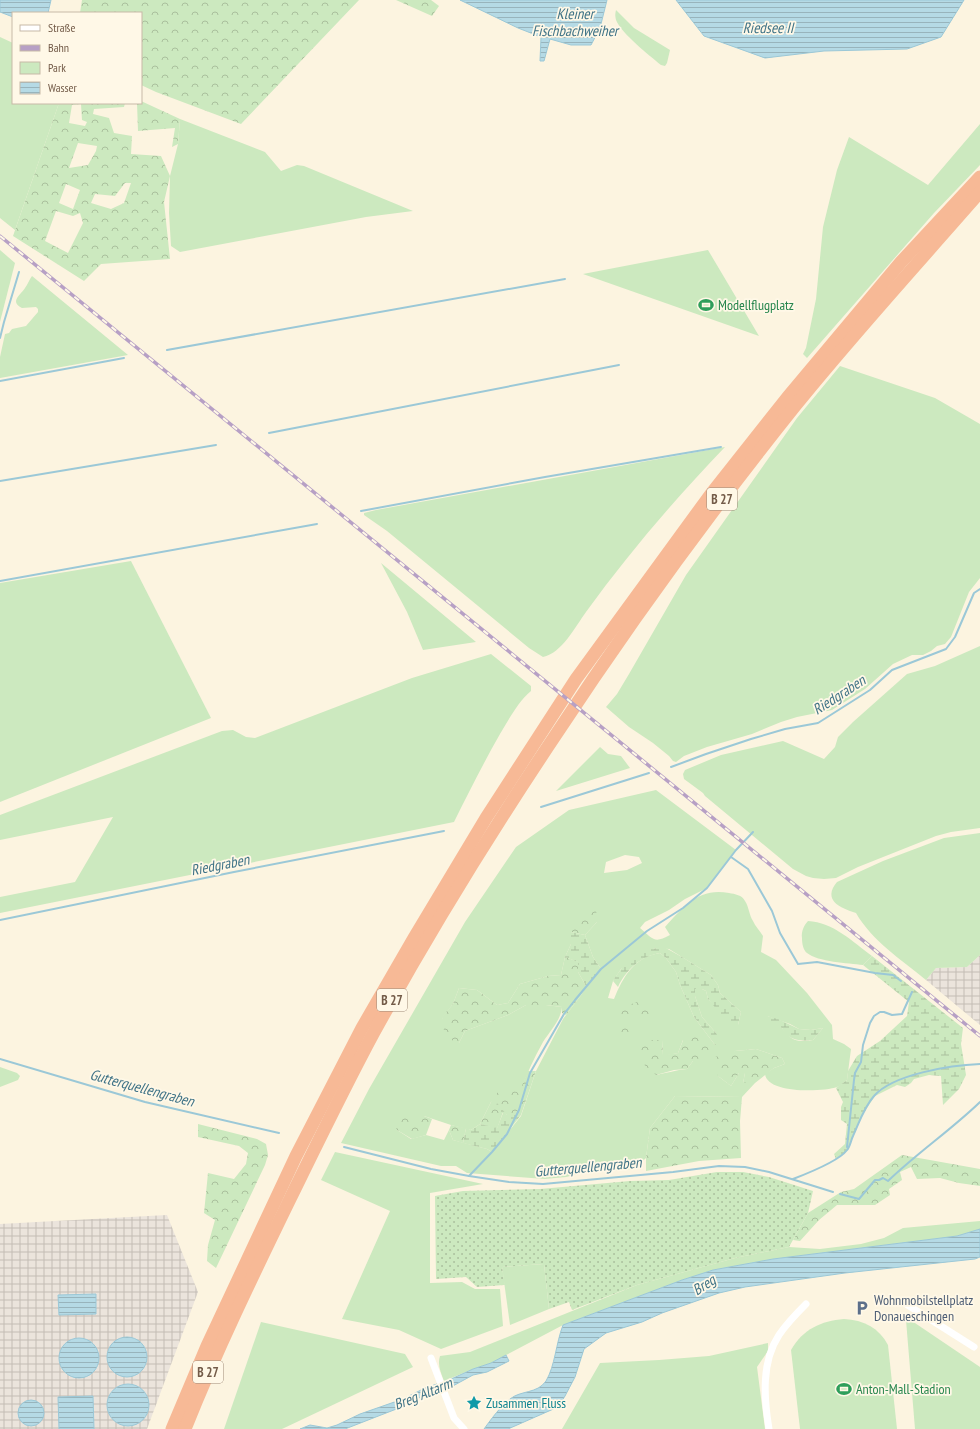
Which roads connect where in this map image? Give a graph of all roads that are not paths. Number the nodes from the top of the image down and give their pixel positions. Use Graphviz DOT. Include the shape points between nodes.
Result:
graph roads {
  1 [pos="980,177"];
  2 [pos="980,192"];
  3 [pos="239,1290"];
  4 [pos="806,1304"];
  5 [pos="906,1304"];
  6 [pos="228,1315"];
  7 [pos="974,1347"];
  8 [pos="431,1358"];
  9 [pos="172,1429"];
  10 [pos="185,1429"];
  11 [pos="464,1429"];
  12 [pos="769,1429"];
  1 -- 3 [label="highway, B 27" via="901,262 787,398 711,494 555,710 486,818 362,1028 296,1156"];
  2 -- 3 [label="highway, B 27" via="868,318 796,406 710,515 586,688 496,824 424,945 373,1034"];
  3 -- 6 [label="highway, B 27"];
  4 -- 12 [label="street" via="778,1336 768,1361 765,1392"];
  5 -- 7 [label="street"];
  6 -- 9 [label="highway, B 27" via="207,1346"];
  6 -- 10 [label="highway, B 27"];
  8 -- 11 [label="street" via="454,1418"];
}
